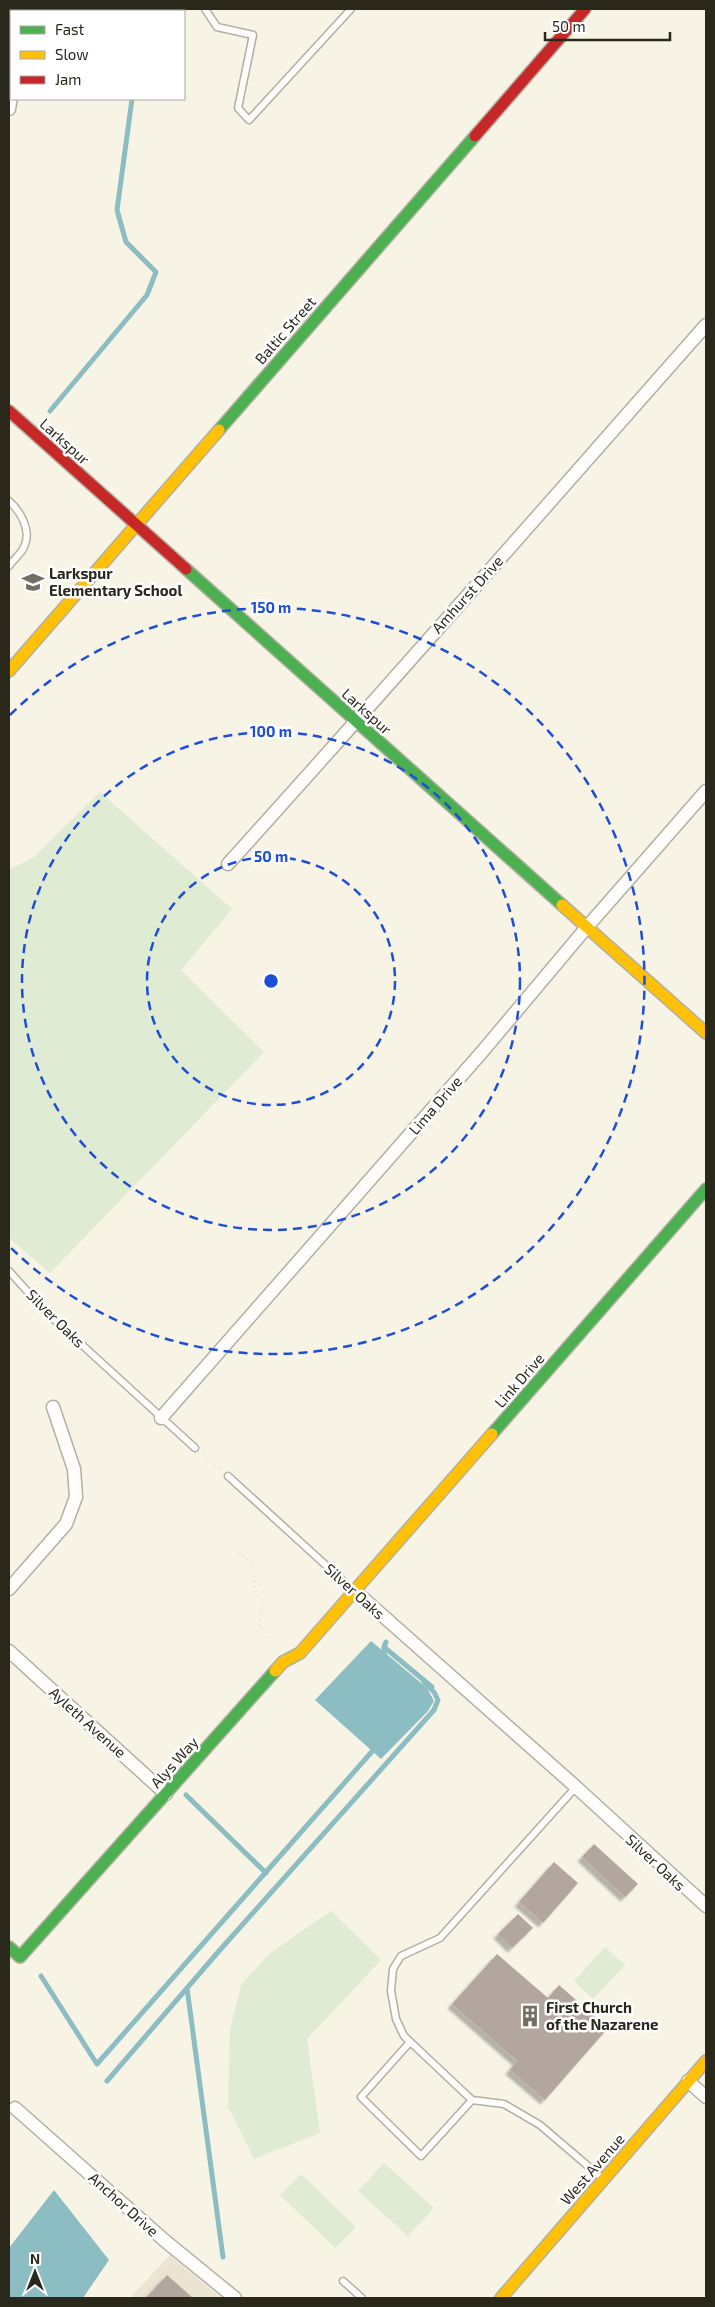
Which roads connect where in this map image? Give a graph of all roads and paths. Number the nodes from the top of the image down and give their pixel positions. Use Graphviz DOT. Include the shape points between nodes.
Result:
graph roads {
  1 [pos="205,9"];
  2 [pos="351,9"];
  3 [pos="586,9"];
  4 [pos="706,325"];
  5 [pos="9,411"];
  6 [pos="9,501"];
  7 [pos="136,524"];
  8 [pos="9,566"];
  9 [pos="9,672"];
  10 [pos="356,722"];
  11 [pos="706,791"];
  12 [pos="228,864"];
  13 [pos="587,926"];
  14 [pos="706,1033"];
  15 [pos="706,1188"];
  16 [pos="9,1271"];
  17 [pos="52,1407"];
  18 [pos="161,1418"];
  19 [pos="195,1448"];
  20 [pos="228,1476"];
  21 [pos="239,1552"];
  22 [pos="9,1589"];
  23 [pos="354,1591"];
  24 [pos="266,1633"];
  25 [pos="9,1651"];
  26 [pos="576,1787"];
  27 [pos="166,1794"];
  28 [pos="706,1906"];
  29 [pos="9,1947"];
  30 [pos="410,2042"];
  31 [pos="706,2061"];
  32 [pos="688,2081"];
  33 [pos="706,2097"];
  34 [pos="472,2100"];
  35 [pos="15,2108"];
  36 [pos="603,2178"];
  37 [pos="343,2281"];
  38 [pos="235,2298"];
  39 [pos="362,2298"];
  40 [pos="501,2298"];
  1 -- 2 [label="lane" via="217,27 253,35 238,108 249,120"];
  3 -- 7 [label="street, Baltic Street"];
  4 -- 10 [label="street, Amhurst Drive"];
  5 -- 7 [label="street, Larkspur"];
  6 -- 8 [label="lane" via="27,528 24,547"];
  7 -- 9 [label="street, Baltic Street"];
  7 -- 10 [label="street, Larkspur"];
  10 -- 12 [label="street, Amhurst Drive"];
  10 -- 13 [label="street, Larkspur"];
  11 -- 13 [label="street, Lima Drive"];
  13 -- 14 [label="street, Larkspur"];
  13 -- 18 [label="street, Lima Drive" via="482,1052"];
  15 -- 23 [label="street, Link Drive"];
  16 -- 18 [label="lane, Silver Oaks" via="46,1312"];
  17 -- 22 [label="street" via="74,1469 76,1497 66,1524"];
  18 -- 19 [label="lane, Silver Oaks"];
  19 -- 20 [label="path"];
  20 -- 23 [label="lane, Silver Oaks"];
  21 -- 24 [label="path" via="255,1568 255,1586 262,1604 259,1626"];
  23 -- 26 [label="street, Silver Oaks"];
  23 -- 27 [label="street, Alys Way" via="300,1654 283,1662"];
  25 -- 27 [label="street, Ayleth Avenue"];
  26 -- 28 [label="street, Silver Oaks"];
  26 -- 30 [label="lane" via="440,1938 401,1956 393,1968 391,1992 396,2019"];
  27 -- 29 [label="street, Alys Way" via="20,1957"];
  30 -- 34 [label="lane"];
  30 -- 34 [label="lane" via="361,2097 421,2156"];
  31 -- 32 [label="street, West Avenue"];
  32 -- 33 [label="street"];
  32 -- 36 [label="street, West Avenue"];
  34 -- 36 [label="lane" via="504,2104 540,2125"];
  35 -- 38 [label="street, Anchor Drive" via="164,2240"];
  36 -- 40 [label="street, West Avenue"];
  37 -- 39 [label="lane"];
}
